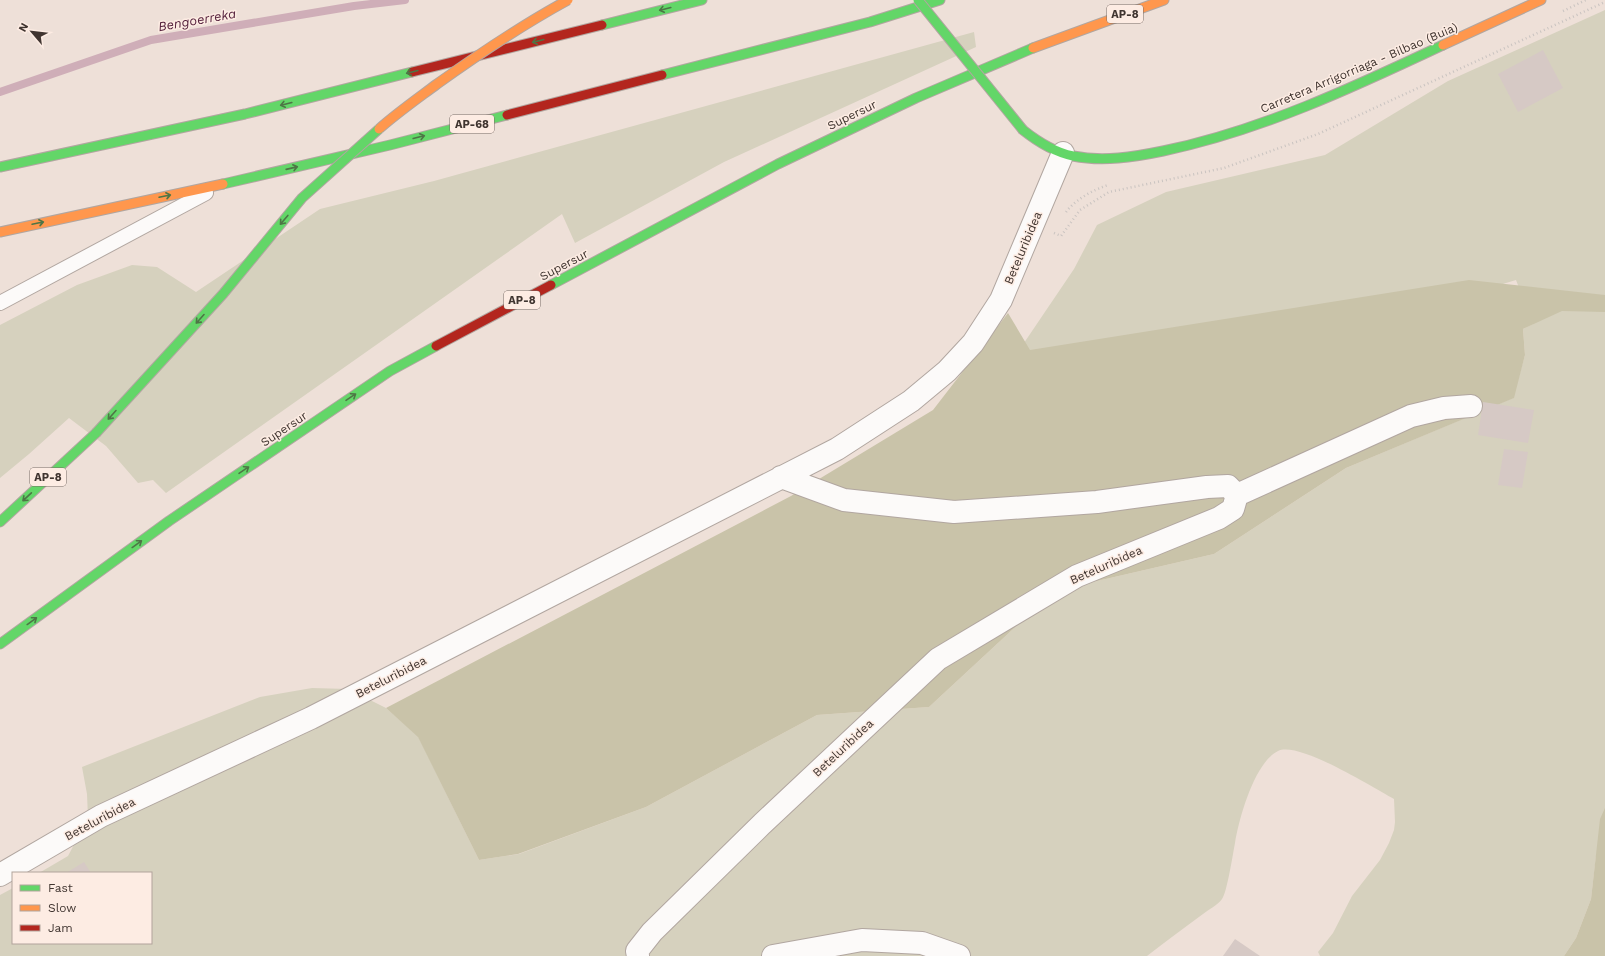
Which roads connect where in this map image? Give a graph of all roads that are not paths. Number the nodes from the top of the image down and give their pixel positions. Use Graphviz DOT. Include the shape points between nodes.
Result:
graph roads {
  1 [pos="568,0"];
  2 [pos="702,0"];
  3 [pos="918,0"];
  4 [pos="940,0"];
  5 [pos="1164,0"];
  6 [pos="1540,0"];
  7 [pos="1062,153"];
  8 [pos="0,167"];
  9 [pos="226,183"];
  10 [pos="0,232"];
  11 [pos="0,303"];
  12 [pos="1471,406"];
  13 [pos="781,477"];
  14 [pos="1237,495"];
  15 [pos="0,522"];
  16 [pos="0,644"];
  17 [pos="0,875"];
  18 [pos="638,956"];
  19 [pos="773,956"];
  20 [pos="959,956"];
  1 -- 15 [label="main road, AP-8, one-way, bridge" via="535,18 466,63 395,115 302,198 223,294 96,433"];
  2 -- 8 [label="main road, one-way" via="245,114"];
  3 -- 7 [label="main road, Carretera Arrigorriaga - Bilbao (Buia), bridge" via="1023,130 1041,144"];
  9 -- 4 [label="main road, AP-68, one-way" via="609,90 870,22"];
  16 -- 5 [label="main road, Supersur / AP-8, one-way" via="169,521 390,371 799,154 916,98 1027,50"];
  6 -- 7 [label="main road, Carretera Arrigorriaga - Bilbao (Buia)" via="1357,84 1258,124 1198,144 1144,155 1106,159"];
  7 -- 13 [label="street, Beteluribidea" via="1002,300 973,344 947,371 911,401 837,449"];
  10 -- 9 [label="main road, AP-68, one-way"];
  9 -- 11 [label="lane"];
  12 -- 14 [label="street" via="1444,408 1411,416"];
  13 -- 14 [label="street" via="844,500 954,512 1097,502 1207,486 1228,486"];
  13 -- 17 [label="street, Beteluribidea" via="312,718 101,816"];
  14 -- 18 [label="street, Beteluribidea" via="1233,509 1219,518 1077,576 938,659 762,824 652,932 637,951"];
  19 -- 20 [label="street" via="862,940 922,943"];
}
